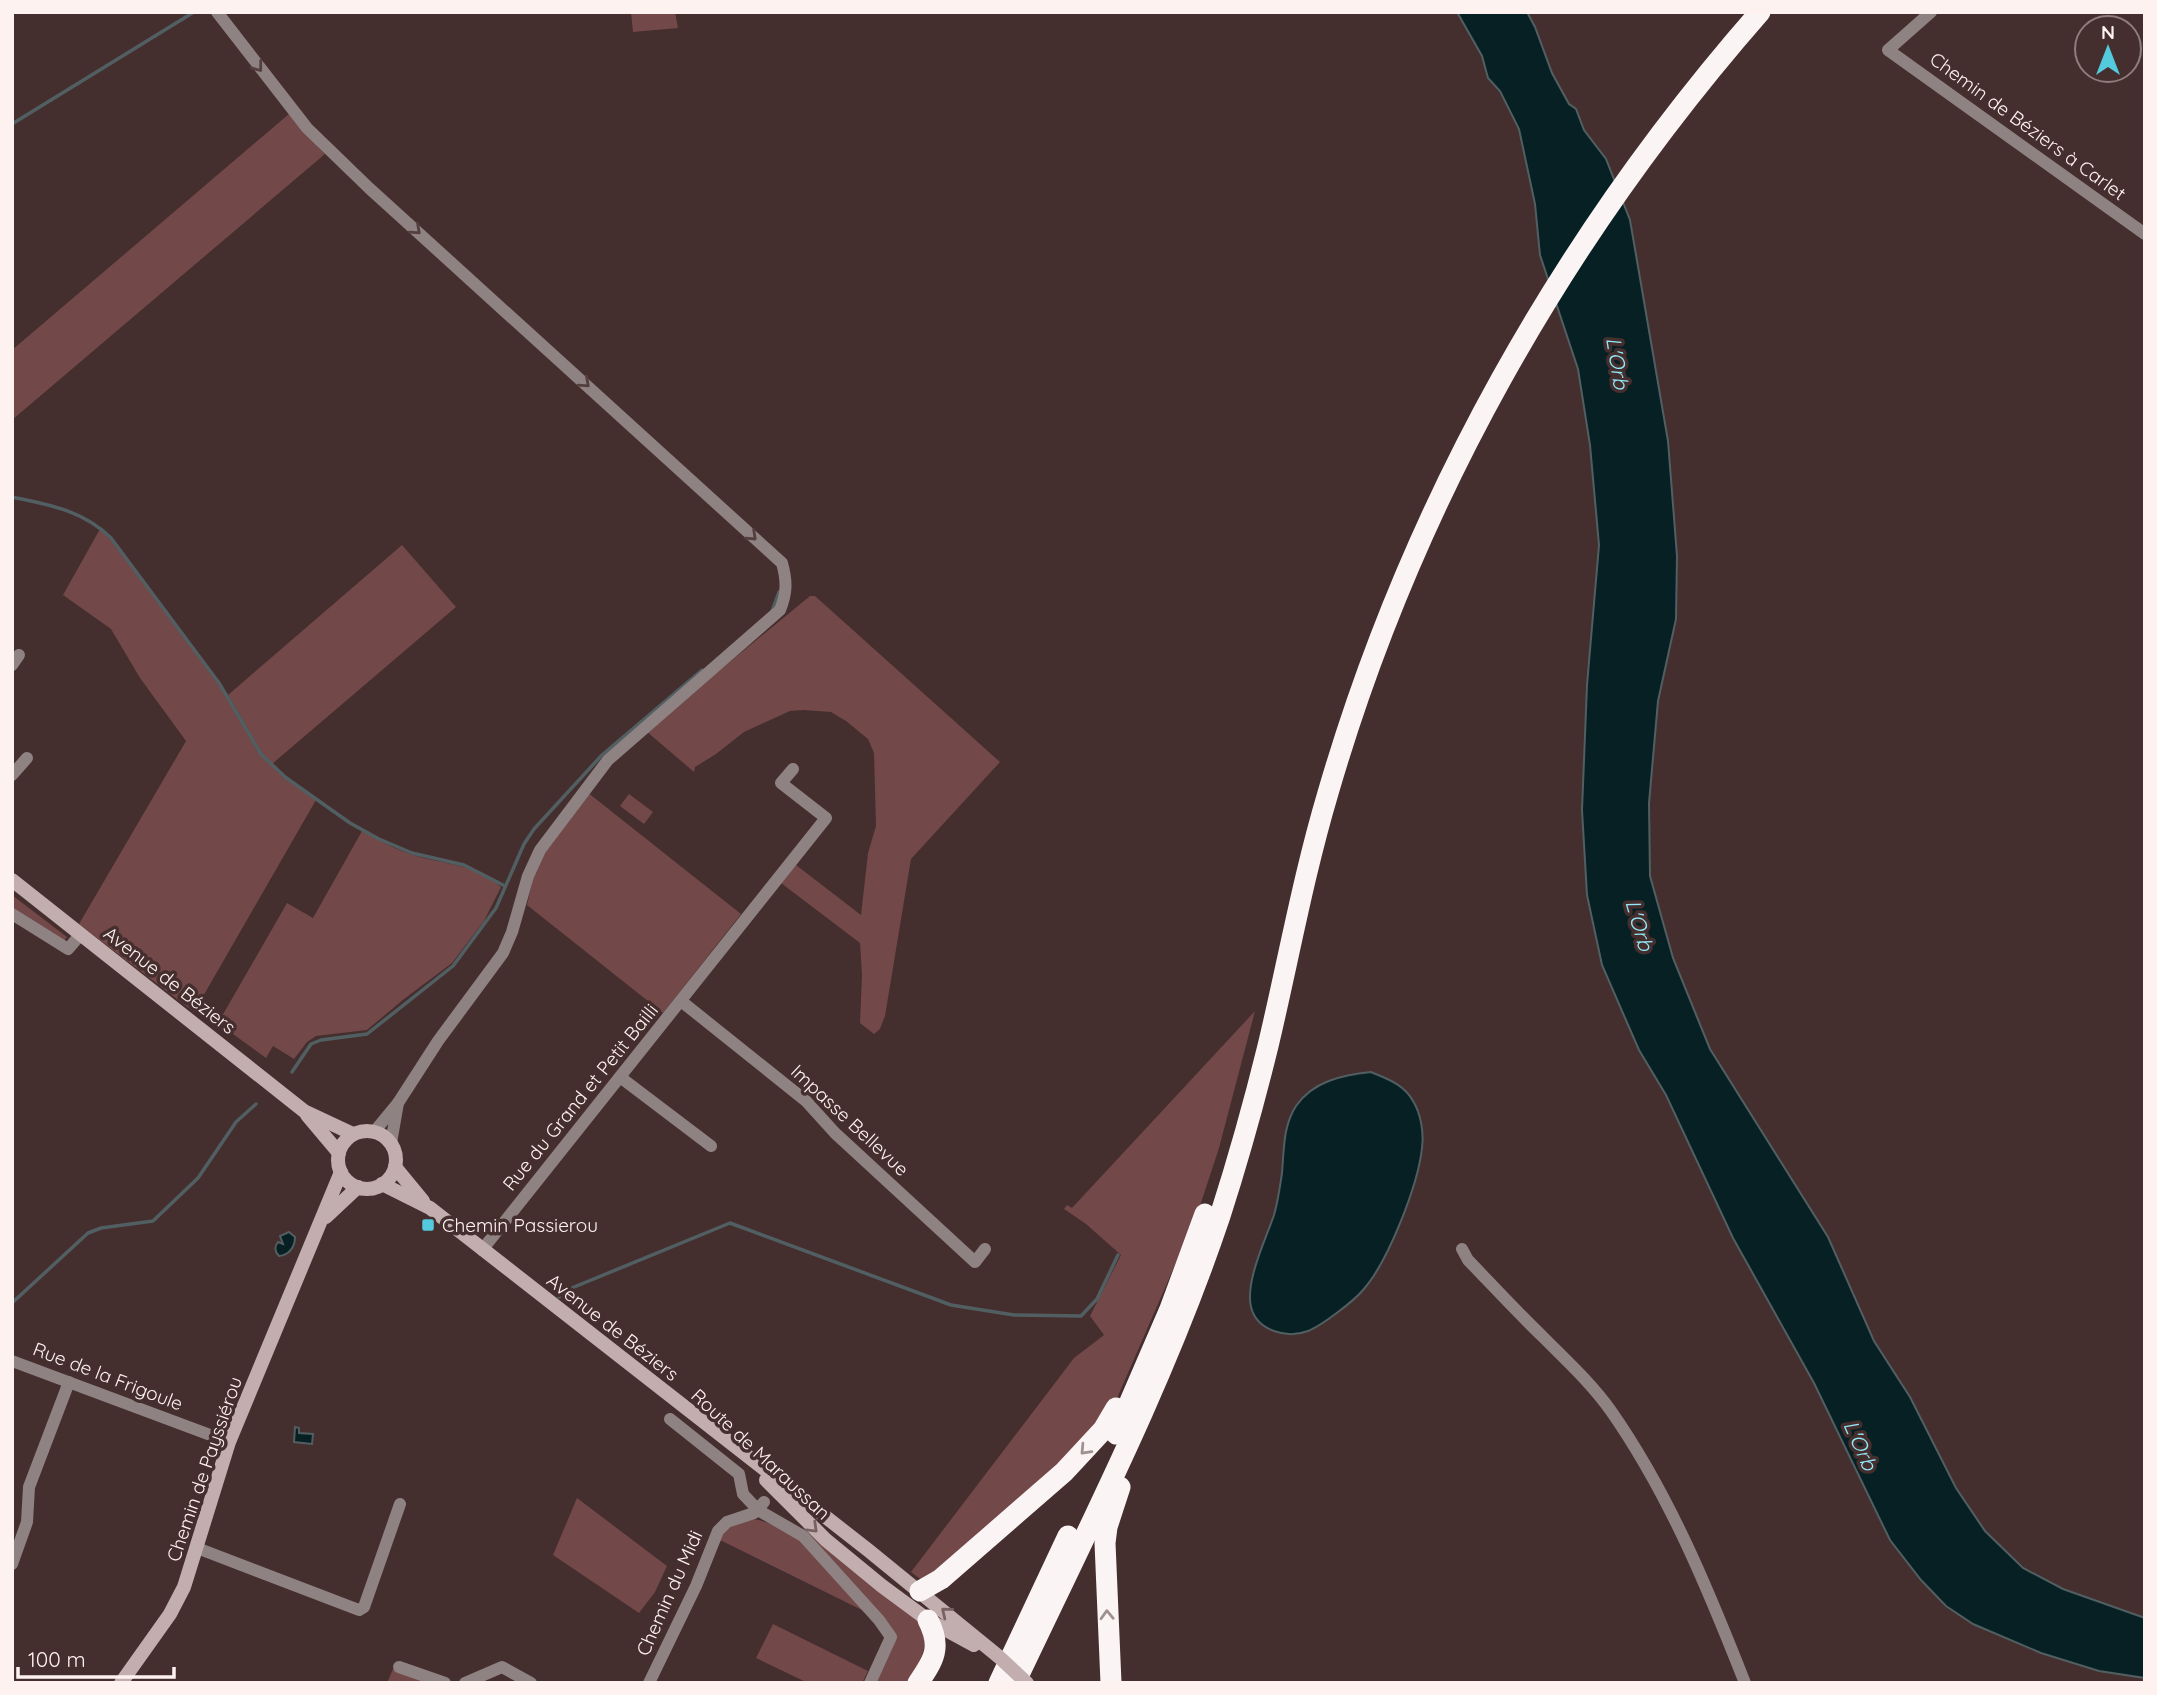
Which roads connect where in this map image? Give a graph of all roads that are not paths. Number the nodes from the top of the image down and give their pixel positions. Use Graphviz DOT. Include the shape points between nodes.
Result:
graph roads {
  1 [pos="217,12"];
  2 [pos="1741,12"];
  3 [pos="1760,12"];
  4 [pos="1931,12"];
  5 [pos="1647,142"];
  6 [pos="2145,234"];
  7 [pos="12,754"];
  8 [pos="793,769"];
  9 [pos="12,775"];
  10 [pos="12,880"];
  11 [pos="12,914"];
  12 [pos="81,934"];
  13 [pos="681,1001"];
  14 [pos="620,1077"];
  15 [pos="398,1103"];
  16 [pos="304,1111"];
  17 [pos="374,1132"];
  18 [pos="353,1134"];
  19 [pos="391,1143"];
  20 [pos="710,1146"];
  21 [pos="339,1153"];
  22 [pos="395,1167"];
  23 [pos="341,1172"];
  24 [pos="382,1184"];
  25 [pos="358,1187"];
  26 [pos="430,1208"];
  27 [pos="322,1220"];
  28 [pos="985,1249"];
  29 [pos="1462,1249"];
  30 [pos="482,1250"];
  31 [pos="1176,1316"];
  32 [pos="12,1361"];
  33 [pos="69,1382"];
  34 [pos="673,1399"];
  35 [pos="670,1419"];
  36 [pos="229,1442"];
  37 [pos="768,1481"];
  38 [pos="782,1495"];
  39 [pos="400,1504"];
  40 [pos="761,1506"];
  41 [pos="197,1548"];
  42 [pos="12,1564"];
  43 [pos="920,1591"];
  44 [pos="928,1619"];
  45 [pos="996,1659"];
  46 [pos="399,1667"];
  47 [pos="121,1682"];
  48 [pos="445,1683"];
  49 [pos="465,1683"];
  50 [pos="531,1683"];
  51 [pos="649,1683"];
  52 [pos="870,1683"];
  53 [pos="918,1683"];
  54 [pos="999,1683"];
  55 [pos="1016,1683"];
  56 [pos="1027,1683"];
  57 [pos="1111,1683"];
  58 [pos="1745,1683"];
  1 -- 15 [label="street, one-way" via="307,128 782,564 787,581 780,610 608,760 540,850 503,953"];
  2 -- 5 [label="highway" via="1682,83"];
  3 -- 5 [label="highway"];
  4 -- 6 [label="street, Chemin de Béziers à Carlet" via="1888,50"];
  5 -- 31 [label="highway" via="1557,259 1520,332 1458,431 1378,604 1314,789 1235,1119"];
  7 -- 9 [label="street" via="25,761"];
  8 -- 13 [label="street, Rue du Grand et Petit Bailli" via="781,783 826,818"];
  10 -- 12 [label="main road, Avenue de Béziers"];
  11 -- 12 [label="street" via="68,949"];
  12 -- 16 [label="main road, Avenue de Béziers"];
  13 -- 14 [label="street, Rue du Grand et Petit Bailli"];
  13 -- 28 [label="street, Impasse Bellevue" via="806,1101 975,1262"];
  14 -- 20 [label="street"];
  14 -- 30 [label="street, Rue du Grand et Petit Bailli"];
  15 -- 17 [label="street"];
  15 -- 19 [label="street"];
  16 -- 18 [label="main road, Avenue de Béziers"];
  16 -- 21 [label="main road, Avenue de Béziers"];
  17 -- 18 [label="main road"];
  17 -- 19 [label="main road"];
  18 -- 21 [label="main road"];
  19 -- 22 [label="main road"];
  21 -- 23 [label="main road"];
  22 -- 24 [label="main road"];
  22 -- 26 [label="main road, Avenue de Béziers"];
  23 -- 25 [label="main road"];
  23 -- 27 [label="main road, Chemin de Payssiérou"];
  24 -- 25 [label="main road"];
  24 -- 26 [label="main road, Avenue de Béziers"];
  25 -- 27 [label="main road, Chemin de Payssiérou"];
  26 -- 30 [label="main road, Avenue de Béziers"];
  27 -- 36 [label="main road, Chemin de Payssiérou"];
  29 -- 58 [label="street" via="1610,1410 1678,1527"];
  30 -- 34 [label="main road, Avenue de Béziers"];
  31 -- 43 [label="highway, one-way" via="1155,1326 1103,1430 1087,1448 942,1579"];
  31 -- 54 [label="highway"];
  31 -- 55 [label="highway" via="1149,1398"];
  57 -- 31 [label="highway, one-way" via="1107,1527 1180,1346"];
  32 -- 33 [label="street, Rue de la Frigoule"];
  33 -- 36 [label="street, Rue de la Frigoule"];
  33 -- 42 [label="street" via="29,1487 27,1522"];
  34 -- 37 [label="main road, Route de Maraussan"];
  34 -- 43 [label="main road, Route de Maraussan"];
  35 -- 40 [label="street" via="739,1474 743,1494"];
  36 -- 41 [label="main road, Chemin de Payssiérou"];
  37 -- 38 [label="main road, Route de Maraussan"];
  37 -- 40 [label="street"];
  38 -- 40 [label="street, Chemin du Midi"];
  38 -- 44 [label="main road, Route de Maraussan, one-way" via="825,1540"];
  39 -- 41 [label="street" via="364,1607 359,1610"];
  40 -- 51 [label="street, Chemin du Midi" via="718,1531"];
  40 -- 52 [label="street" via="803,1536 891,1637"];
  41 -- 47 [label="main road, Chemin de Payssiérou" via="170,1614"];
  45 -- 43 [label="main road, Route de Maraussan, one-way"];
  44 -- 45 [label="main road, Route de Maraussan"];
  44 -- 53 [label="highway" via="936,1646 932,1663"];
  45 -- 55 [label="main road, Route de Maraussan"];
  45 -- 56 [label="main road, Route de Maraussan, bridge"];
  46 -- 48 [label="street"];
  49 -- 50 [label="street" via="502,1667"];
}
